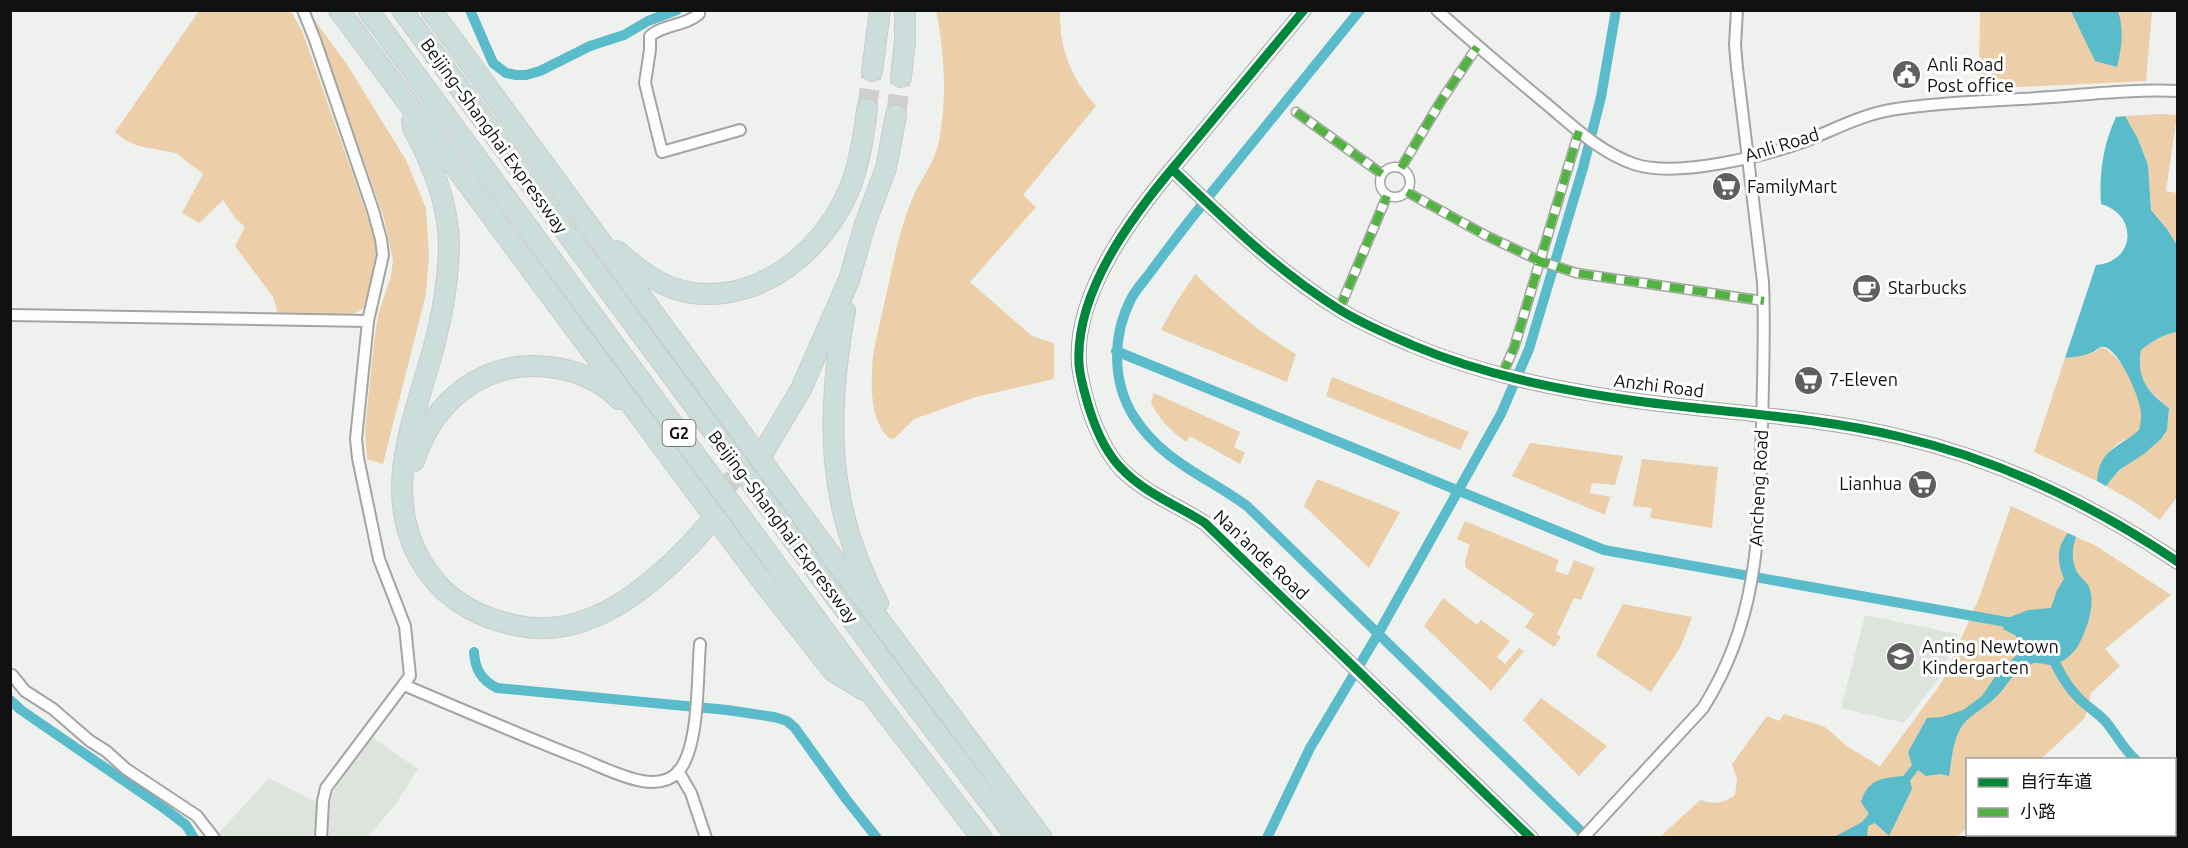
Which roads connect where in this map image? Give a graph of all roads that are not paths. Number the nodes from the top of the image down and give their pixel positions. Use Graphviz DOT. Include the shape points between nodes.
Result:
graph roads {
  1 [pos="303,10"];
  2 [pos="339,10"];
  3 [pos="368,10"];
  4 [pos="402,10"];
  5 [pos="431,10"];
  6 [pos="699,10"];
  7 [pos="880,10"];
  8 [pos="905,10"];
  9 [pos="1305,10"];
  10 [pos="1437,10"];
  11 [pos="1737,10"];
  12 [pos="1477,47"];
  13 [pos="872,71"];
  14 [pos="901,77"];
  15 [pos="2178,91"];
  16 [pos="410,106"];
  17 [pos="867,109"];
  18 [pos="1296,112"];
  19 [pos="896,115"];
  20 [pos="741,130"];
  21 [pos="1582,133"];
  22 [pos="862,143"];
  23 [pos="1748,157"];
  24 [pos="1401,168"];
  25 [pos="1172,169"];
  26 [pos="1382,174"];
  27 [pos="1407,192"];
  28 [pos="1387,196"];
  29 [pos="601,243"];
  30 [pos="1544,263"];
  31 [pos="849,280"];
  32 [pos="1764,301"];
  33 [pos="1339,310"];
  34 [pos="10,315"];
  35 [pos="368,321"];
  36 [pos="1505,376"];
  37 [pos="1762,414"];
  38 [pos="658,441"];
  39 [pos="707,520"];
  40 [pos="2178,562"];
  41 [pos="463,600"];
  42 [pos="888,631"];
  43 [pos="700,644"];
  44 [pos="12,675"];
  45 [pos="404,685"];
  46 [pos="872,695"];
  47 [pos="678,771"];
  48 [pos="214,837"];
  49 [pos="321,837"];
  50 [pos="706,837"];
  51 [pos="982,837"];
  52 [pos="1017,837"];
  53 [pos="1042,837"];
  54 [pos="1531,837"];
  55 [pos="1583,837"];
  1 -- 35 [label="street" via="381,239 383,255"];
  2 -- 16 [label="highway"];
  3 -- 46 [label="highway, Beijing–Shanghai Expressway / G2"];
  4 -- 52 [label="highway, Beijing–Shanghai Expressway / G2" via="773,514"];
  5 -- 29 [label="highway"];
  6 -- 20 [label="street" via="691,20 650,36 645,83 662,152"];
  7 -- 13 [label="highway"];
  8 -- 14 [label="highway"];
  9 -- 25 [label="street, Nan'ande Road"];
  10 -- 12 [label="street, Anli Road"];
  11 -- 23 [label="street, Ancheng Road" via="1735,45"];
  12 -- 21 [label="street, Anli Road"];
  12 -- 24 [label="street"];
  15 -- 23 [label="street, Anli Road" via="1896,109 1853,119 1804,141"];
  16 -- 38 [label="highway"];
  16 -- 41 [label="highway" via="413,128 439,183 449,247 447,279 432,351 404,458 401,499 419,559 447,594"];
  17 -- 22 [label="highway"];
  18 -- 26 [label="street"];
  19 -- 31 [label="highway" via="886,168"];
  21 -- 23 [label="street, Anli Road" via="1633,164 1658,169"];
  21 -- 30 [label="street"];
  22 -- 29 [label="highway" via="851,185 838,212 807,252 766,281 717,293 691,293 643,273 618,251"];
  22 -- 31 [label="highway" via="862,188 837,279 819,331 761,450 801,389"];
  23 -- 32 [label="street, Ancheng Road"];
  24 -- 26 [label="street" via="1392,167"];
  24 -- 27 [label="street" via="1410,178"];
  25 -- 33 [label="street, Anzhi Road" via="1307,288"];
  25 -- 54 [label="street, Nan'ande Road" via="1122,235 1102,268 1088,306 1079,363 1084,392 1105,447 1121,468 1150,493 1205,523"];
  26 -- 28 [label="street" via="1381,189"];
  27 -- 28 [label="street"];
  27 -- 30 [label="street"];
  28 -- 33 [label="street"];
  29 -- 42 [label="highway"];
  30 -- 32 [label="street" via="1576,273"];
  30 -- 36 [label="street"];
  31 -- 42 [label="highway" via="834,379 834,458 849,535"];
  32 -- 37 [label="street, Ancheng Road"];
  33 -- 36 [label="street, Anzhi Road" via="1421,348"];
  34 -- 35 [label="street"];
  35 -- 45 [label="street" via="358,413 358,458 379,559 405,626 410,676"];
  36 -- 37 [label="street, Anzhi Road" via="1639,401"];
  37 -- 40 [label="street, Anzhi Road" via="1899,436 1971,457 2073,500"];
  37 -- 55 [label="street, Ancheng Road" via="1754,570 1737,642 1703,708"];
  38 -- 41 [label="highway" via="605,387 578,373 539,365 503,369 454,396 430,424 414,460 412,518 417,537 438,572"];
  38 -- 46 [label="highway" via="833,671"];
  39 -- 41 [label="highway" via="636,585 602,606 564,619 503,619"];
  42 -- 53 [label="highway"];
  43 -- 47 [label="street" via="695,715 687,758"];
  44 -- 48 [label="street" via="25,691 126,769 197,816"];
  45 -- 47 [label="street" via="628,777 661,781"];
  45 -- 49 [label="street" via="326,788"];
  46 -- 51 [label="highway, Beijing–Shanghai Expressway / G2"];
  47 -- 50 [label="street" via="691,793"];
}
